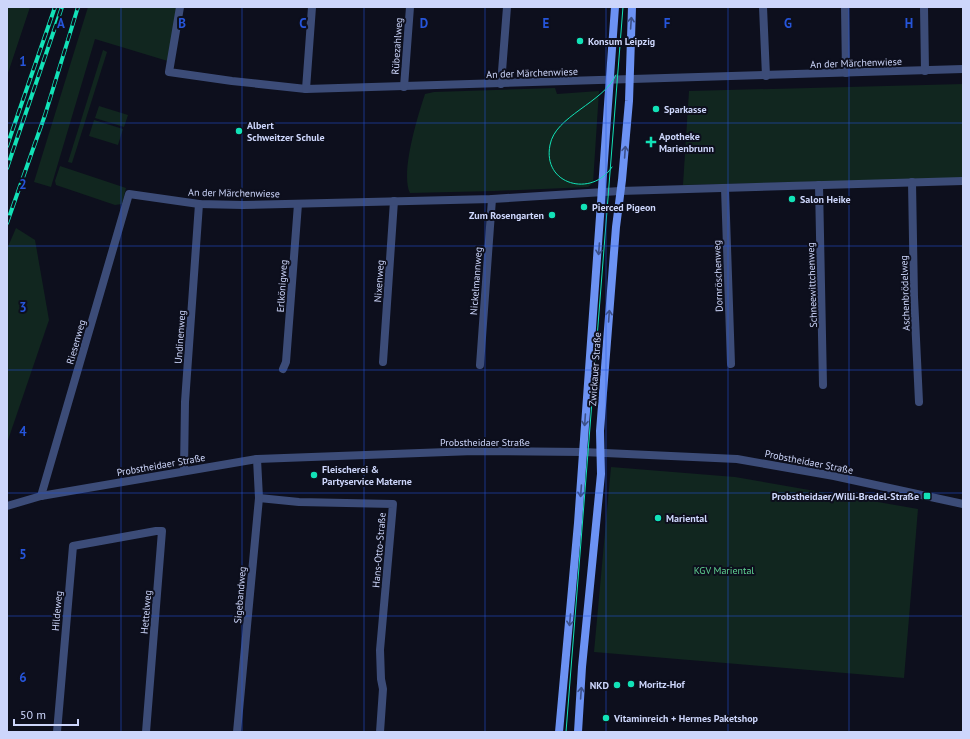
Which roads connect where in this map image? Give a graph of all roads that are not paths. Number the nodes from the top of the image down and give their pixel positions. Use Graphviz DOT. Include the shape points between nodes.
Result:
graph roads {
  1 [pos="180,7"];
  2 [pos="312,7"];
  3 [pos="410,7"];
  4 [pos="507,7"];
  5 [pos="616,7"];
  6 [pos="632,7"];
  7 [pos="763,7"];
  8 [pos="845,7"];
  9 [pos="924,7"];
  10 [pos="963,69"];
  11 [pos="925,70"];
  12 [pos="846,73"];
  13 [pos="766,76"];
  14 [pos="630,80"];
  15 [pos="610,81"];
  16 [pos="501,84"];
  17 [pos="404,87"];
  18 [pos="306,89"];
  19 [pos="963,181"];
  20 [pos="912,182"];
  21 [pos="818,185"];
  22 [pos="725,188"];
  23 [pos="620,191"];
  24 [pos="603,192"];
  25 [pos="129,194"];
  26 [pos="492,199"];
  27 [pos="394,201"];
  28 [pos="199,204"];
  29 [pos="298,204"];
  30 [pos="383,362"];
  31 [pos="480,364"];
  32 [pos="731,364"];
  33 [pos="283,369"];
  34 [pos="823,385"];
  35 [pos="919,402"];
  36 [pos="583,452"];
  37 [pos="602,453"];
  38 [pos="256,459"];
  39 [pos="184,470"];
  40 [pos="41,496"];
  41 [pos="259,498"];
  42 [pos="963,504"];
  43 [pos="7,506"];
  44 [pos="126,535"];
  45 [pos="57,732"];
  46 [pos="146,732"];
  47 [pos="237,732"];
  48 [pos="380,732"];
  49 [pos="558,732"];
  50 [pos="578,732"];
  1 -- 18 [label="street, An der Märchenwiese" via="169,72"];
  2 -- 18 [label="street"];
  3 -- 17 [label="street, Rübezahlweg"];
  4 -- 16 [label="street"];
  5 -- 15 [label="main road, Zwickauer Straße"];
  14 -- 6 [label="main road, Zwickauer Straße, one-way"];
  7 -- 13 [label="street"];
  8 -- 12 [label="street"];
  9 -- 11 [label="street"];
  10 -- 11 [label="street, An der Märchenwiese"];
  11 -- 12 [label="street, An der Märchenwiese"];
  12 -- 13 [label="street, An der Märchenwiese"];
  13 -- 14 [label="street, An der Märchenwiese"];
  14 -- 15 [label="street, An der Märchenwiese"];
  23 -- 14 [label="main road, Zwickauer Straße, one-way"];
  15 -- 16 [label="street, An der Märchenwiese"];
  15 -- 24 [label="main road, Zwickauer Straße"];
  16 -- 17 [label="street, An der Märchenwiese"];
  17 -- 18 [label="street, An der Märchenwiese"];
  19 -- 20 [label="street, An der Märchenwiese"];
  20 -- 21 [label="street, An der Märchenwiese"];
  20 -- 35 [label="street, Aschenbrödelweg"];
  21 -- 22 [label="street, An der Märchenwiese"];
  21 -- 34 [label="street, Schneewittchenweg"];
  22 -- 23 [label="street, An der Märchenwiese"];
  22 -- 32 [label="street, Dornröschenweg"];
  23 -- 24 [label="street, An der Märchenwiese"];
  37 -- 23 [label="main road, Zwickauer Straße, one-way" via="601,423"];
  24 -- 26 [label="street, An der Märchenwiese"];
  24 -- 36 [label="main road, Zwickauer Straße, one-way"];
  25 -- 28 [label="street, An der Märchenwiese"];
  25 -- 40 [label="street, Riesenweg"];
  26 -- 27 [label="street, An der Märchenwiese"];
  26 -- 31 [label="street, Nickelmannweg"];
  27 -- 29 [label="street, An der Märchenwiese"];
  27 -- 30 [label="street, Nixenweg"];
  28 -- 29 [label="street, An der Märchenwiese"];
  28 -- 39 [label="street, Undinenweg" via="185,402"];
  29 -- 33 [label="street, Erlkönigweg" via="286,362"];
  36 -- 37 [label="street, Probstheidaer Straße"];
  36 -- 38 [label="street, Probstheidaer Straße" via="474,451"];
  36 -- 49 [label="main road, Zwickauer Straße, one-way"];
  37 -- 42 [label="street, Probstheidaer Straße" via="737,459 834,476"];
  50 -- 37 [label="main road, Zwickauer Straße, one-way"];
  38 -- 39 [label="street, Probstheidaer Straße"];
  38 -- 41 [label="street, Sigebandweg"];
  39 -- 40 [label="street, Probstheidaer Straße"];
  40 -- 43 [label="street, Probstheidaer Straße"];
  41 -- 47 [label="street, Sigebandweg"];
  41 -- 48 [label="street, Hans-Otto-Straße" via="393,504 380,650 380,679 383,689"];
  44 -- 45 [label="street, Hildeweg" via="73,546"];
  44 -- 46 [label="street, Hettelweg" via="162,531"];
}
